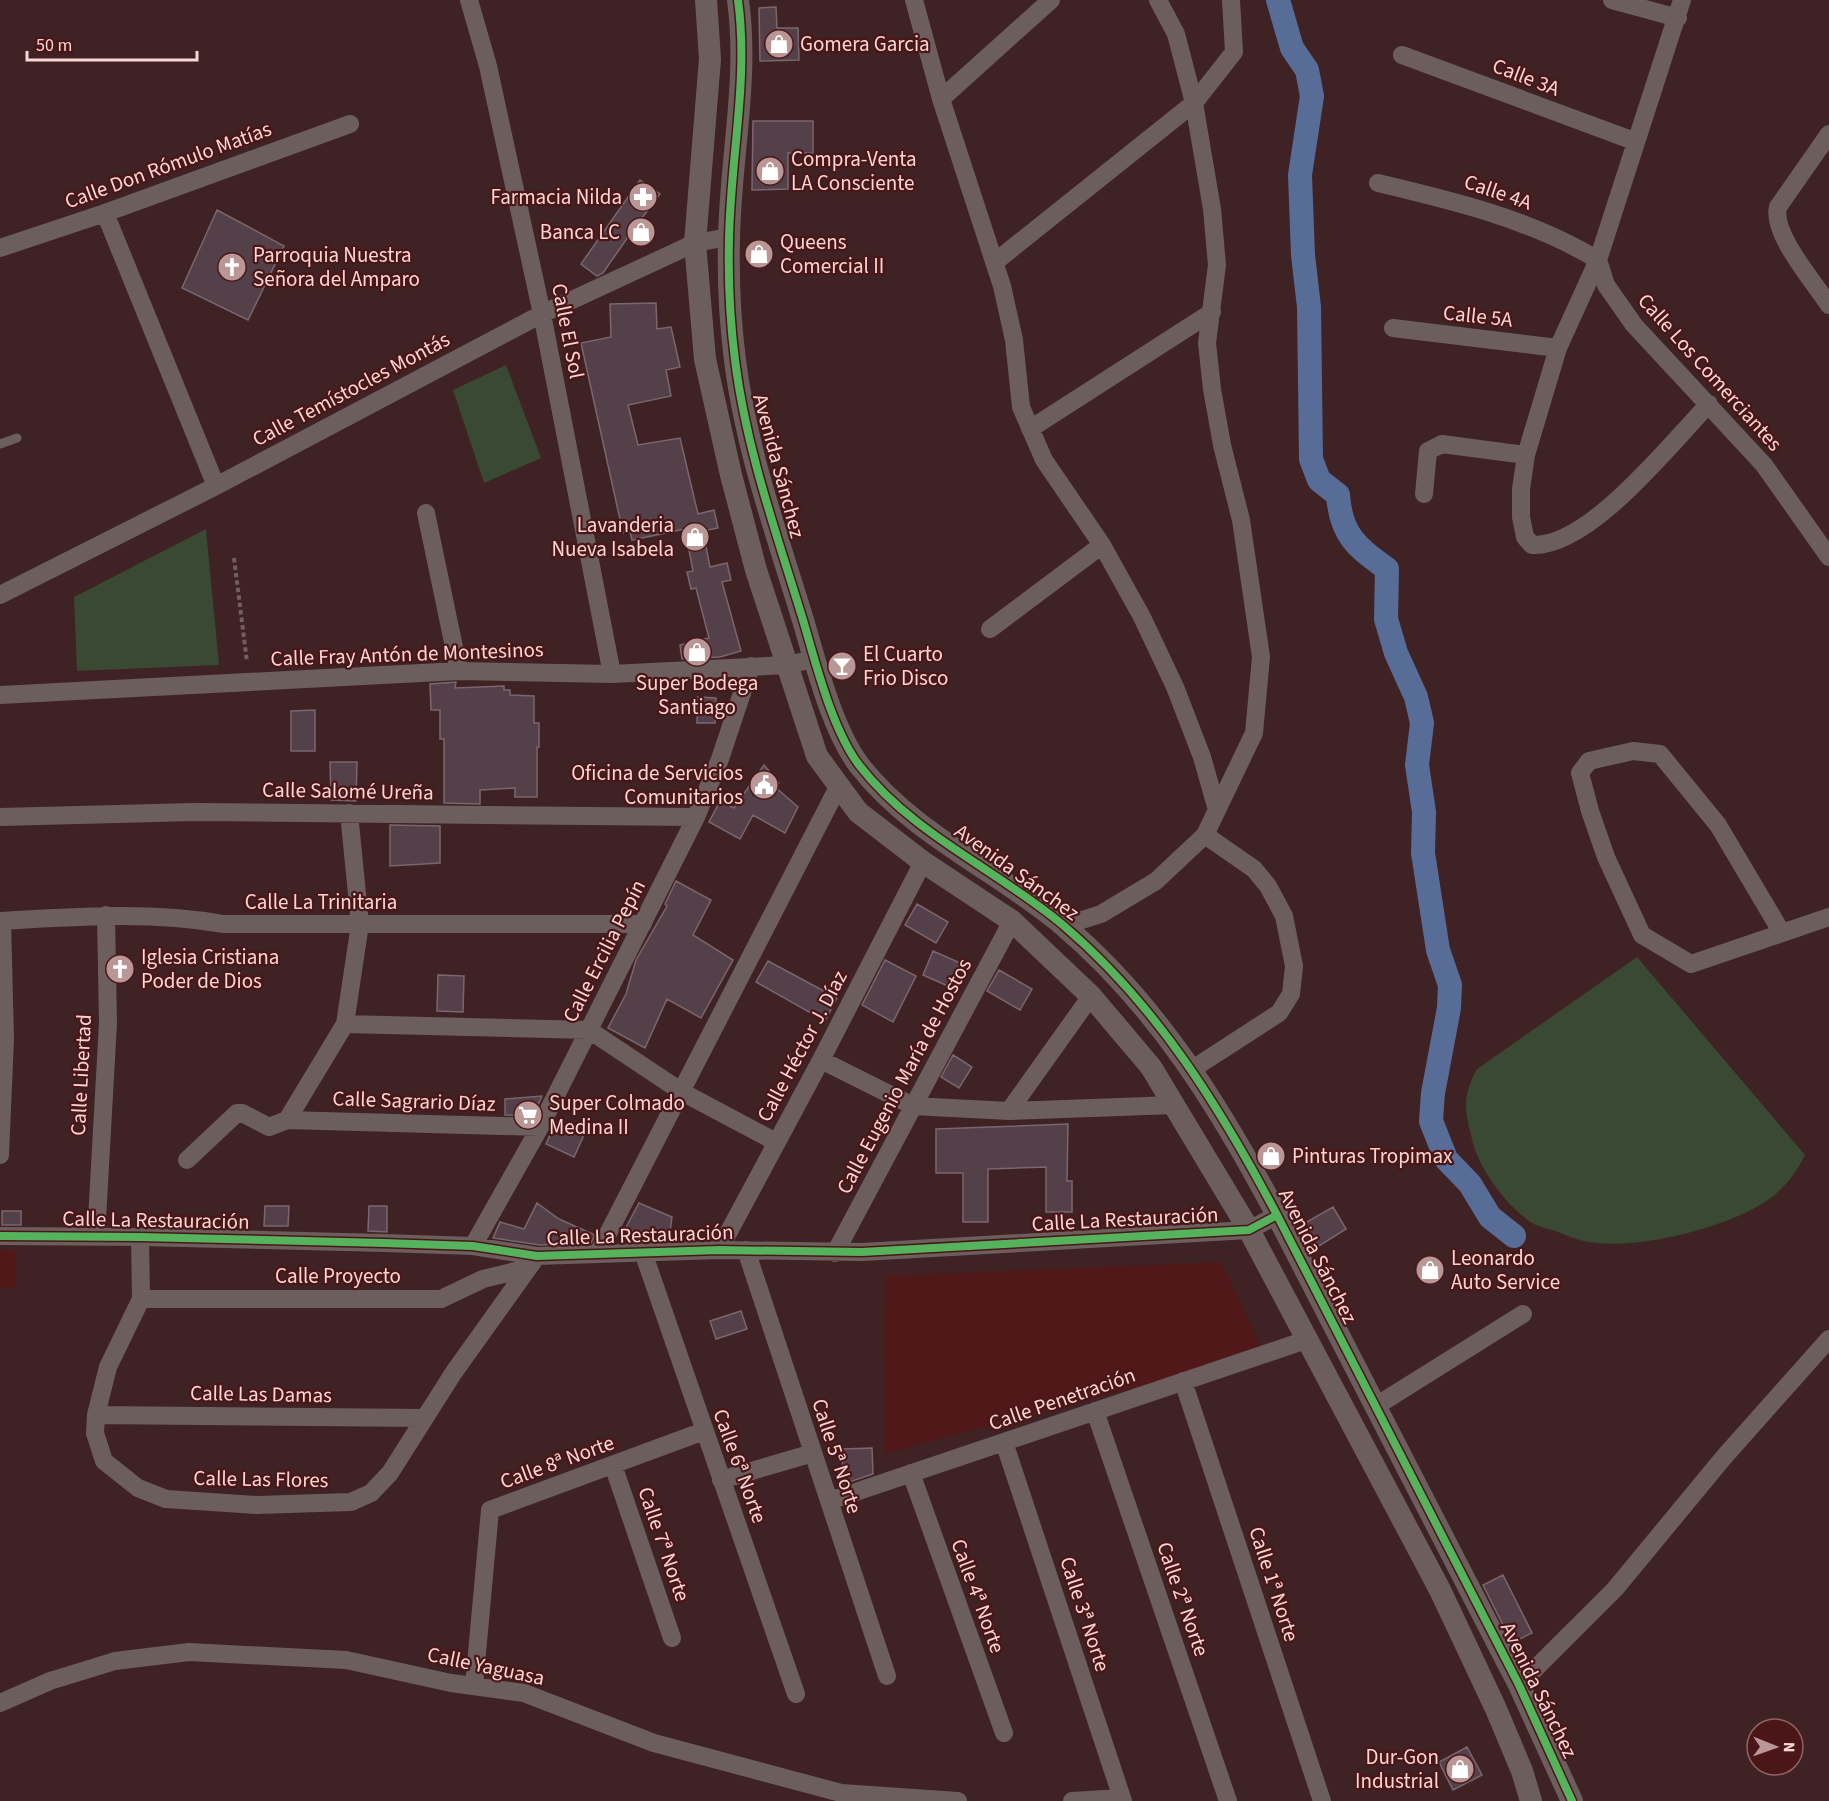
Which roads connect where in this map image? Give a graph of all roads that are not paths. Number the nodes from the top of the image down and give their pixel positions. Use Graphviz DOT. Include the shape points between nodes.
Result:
graph roads {
  1 [pos="469,0"];
  2 [pos="706,0"];
  3 [pos="738,0"];
  4 [pos="914,0"];
  5 [pos="1051,0"];
  6 [pos="1158,0"];
  7 [pos="1231,0"];
  8 [pos="1612,0"];
  9 [pos="1682,0"];
  10 [pos="1678,18"];
  11 [pos="1402,55"];
  12 [pos="941,99"];
  13 [pos="1194,103"];
  14 [pos="350,124"];
  15 [pos="1829,134"];
  16 [pos="1634,141"];
  17 [pos="1378,183"];
  18 [pos="105,213"];
  19 [pos="729,237"];
  20 [pos="695,243"];
  21 [pos="0,248"];
  22 [pos="1598,260"];
  23 [pos="995,262"];
  24 [pos="1829,305"];
  25 [pos="1212,312"];
  26 [pos="542,314"];
  27 [pos="1393,328"];
  28 [pos="1558,348"];
  29 [pos="1708,404"];
  30 [pos="1030,429"];
  31 [pos="17,438"];
  32 [pos="0,444"];
  33 [pos="1526,455"];
  34 [pos="216,486"];
  35 [pos="1424,494"];
  36 [pos="426,513"];
  37 [pos="1102,545"];
  38 [pos="1829,557"];
  39 [pos="0,595"];
  40 [pos="990,629"];
  41 [pos="815,659"];
  42 [pos="786,665"];
  43 [pos="751,666"];
  44 [pos="459,671"];
  45 [pos="612,674"];
  46 [pos="0,695"];
  47 [pos="838,787"];
  48 [pos="1217,810"];
  49 [pos="349,813"];
  50 [pos="0,817"];
  51 [pos="696,817"];
  52 [pos="1205,835"];
  53 [pos="923,862"];
  54 [pos="106,915"];
  55 [pos="1829,917"];
  56 [pos="1,921"];
  57 [pos="1012,921"];
  58 [pos="360,924"];
  59 [pos="643,924"];
  60 [pos="1064,926"];
  61 [pos="1782,933"];
  62 [pos="1091,996"];
  63 [pos="345,1024"];
  64 [pos="589,1030"];
  65 [pos="821,1060"];
  66 [pos="1191,1070"];
  67 [pos="681,1092"];
  68 [pos="1174,1105"];
  69 [pos="913,1106"];
  70 [pos="1009,1111"];
  71 [pos="287,1120"];
  72 [pos="540,1128"];
  73 [pos="776,1142"];
  74 [pos="0,1155"];
  75 [pos="187,1160"];
  76 [pos="1277,1215"];
  77 [pos="1249,1230"];
  78 [pos="0,1236"];
  79 [pos="96,1237"];
  80 [pos="140,1237"];
  81 [pos="473,1246"];
  82 [pos="719,1250"];
  83 [pos="746,1250"];
  84 [pos="643,1252"];
  85 [pos="598,1253"];
  86 [pos="835,1253"];
  87 [pos="533,1262"];
  88 [pos="141,1299"];
  89 [pos="1523,1314"];
  90 [pos="1309,1339"];
  91 [pos="1829,1339"];
  92 [pos="1183,1381"];
  93 [pos="1376,1406"];
  94 [pos="1095,1411"];
  95 [pos="96,1415"];
  96 [pos="425,1418"];
  97 [pos="704,1431"];
  98 [pos="1004,1442"];
  99 [pos="813,1453"];
  100 [pos="613,1465"];
  101 [pos="911,1473"];
  102 [pos="721,1480"];
  103 [pos="829,1501"];
  104 [pos="672,1638"];
  105 [pos="887,1676"];
  106 [pos="1519,1685"];
  107 [pos="474,1686"];
  108 [pos="796,1694"];
  109 [pos="0,1703"];
  110 [pos="1004,1733"];
  111 [pos="1122,1800"];
  112 [pos="958,1801"];
  113 [pos="1072,1801"];
  114 [pos="1228,1801"];
  115 [pos="1322,1801"];
  116 [pos="1531,1801"];
  117 [pos="1572,1801"];
  1 -- 26 [label="street, Calle El Sol" via="488,66"];
  2 -- 20 [label="street, Avenida Sánchez" via="710,59"];
  3 -- 19 [label="street, Avenida Sánchez" via="743,57"];
  4 -- 12 [label="street"];
  5 -- 12 [label="street"];
  6 -- 13 [label="street" via="1176,34"];
  7 -- 13 [label="street" via="1234,52"];
  8 -- 10 [label="street"];
  9 -- 10 [label="street"];
  10 -- 16 [label="street"];
  11 -- 16 [label="street, Calle 3A"];
  12 -- 23 [label="street"];
  13 -- 23 [label="street"];
  13 -- 25 [label="street" via="1212,209 1217,266"];
  14 -- 18 [label="street, Calle Don Rómulo Matías"];
  15 -- 24 [label="street" via="1776,215 1781,234"];
  16 -- 22 [label="street"];
  17 -- 22 [label="street, Calle 4A" via="1509,218"];
  18 -- 21 [label="street, Calle Don Rómulo Matías"];
  18 -- 34 [label="street"];
  19 -- 20 [label="street, Calle Temístocles Montás"];
  19 -- 41 [label="street, Avenida Sánchez" via="730,309 743,406 756,465"];
  20 -- 26 [label="street, Calle Temístocles Montás"];
  20 -- 42 [label="street, Avenida Sánchez" via="705,359 733,486"];
  22 -- 28 [label="street"];
  22 -- 29 [label="street, Calle Los Comerciantes" via="1606,285 1634,325"];
  23 -- 30 [label="street" via="1014,340 1021,407"];
  25 -- 30 [label="street"];
  25 -- 48 [label="street" via="1207,343 1212,389 1240,520 1262,657 1254,733"];
  26 -- 34 [label="street, Calle Temístocles Montás"];
  26 -- 45 [label="street, Calle El Sol"];
  27 -- 28 [label="street, Calle 5A"];
  28 -- 33 [label="street"];
  29 -- 33 [label="street" via="1605,513 1548,546 1532,545 1525,537 1521,489"];
  29 -- 38 [label="street, Calle Los Comerciantes" via="1764,465"];
  30 -- 37 [label="street" via="1044,460"];
  31 -- 32 [label="lane"];
  33 -- 35 [label="street" via="1433,446 1428,451"];
  34 -- 39 [label="street, Calle Temístocles Montás"];
  36 -- 44 [label="street"];
  37 -- 40 [label="street"];
  37 -- 48 [label="street" via="1175,687"];
  41 -- 42 [label="street, Calle Fray Antón de Montesinos"];
  41 -- 60 [label="street, Avenida Sánchez" via="844,743 860,766 912,819"];
  42 -- 43 [label="street, Calle Fray Antón de Montesinos"];
  42 -- 47 [label="street, Avenida Sánchez" via="817,756"];
  43 -- 45 [label="street, Calle Fray Antón de Montesinos"];
  43 -- 51 [label="street, Calle Ercilia Pepín"];
  44 -- 45 [label="street, Calle Fray Antón de Montesinos"];
  44 -- 46 [label="street, Calle Fray Antón de Montesinos"];
  47 -- 53 [label="street, Avenida Sánchez" via="858,812"];
  47 -- 67 [label="street"];
  48 -- 52 [label="street"];
  49 -- 50 [label="street, Calle Salomé Ureña"];
  49 -- 51 [label="street, Calle Salomé Ureña"];
  49 -- 58 [label="street"];
  51 -- 59 [label="street, Calle Ercilia Pepín"];
  52 -- 60 [label="street" via="1156,881 1101,914"];
  52 -- 66 [label="street" via="1254,869 1268,886 1284,916 1294,966 1291,994 1279,1013"];
  53 -- 57 [label="street, Avenida Sánchez"];
  53 -- 65 [label="street, Calle Héctor J. Díaz"];
  54 -- 56 [label="street, Calle La Trinitaria"];
  54 -- 58 [label="street, Calle La Trinitaria" via="189,918 223,924"];
  54 -- 79 [label="street, Calle Libertad" via="108,1023"];
  55 -- 61 [label="street"];
  56 -- 74 [label="street" via="5,1038"];
  57 -- 62 [label="street, Avenida Sánchez"];
  57 -- 69 [label="street, Calle Eugenio María de Hostos"];
  58 -- 59 [label="street, Calle La Trinitaria"];
  58 -- 63 [label="street"];
  59 -- 64 [label="street, Calle Ercilia Pepín"];
  60 -- 66 [label="street, Avenida Sánchez" via="1143,1006"];
  61 -- 61 [label="street" via="1691,964 1642,935 1590,812 1580,773 1590,761 1633,751 1660,754 1719,825"];
  62 -- 68 [label="street, Avenida Sánchez" via="1150,1067"];
  62 -- 70 [label="street"];
  63 -- 64 [label="street"];
  63 -- 71 [label="street"];
  64 -- 67 [label="street"];
  64 -- 72 [label="street, Calle Ercilia Pepín"];
  65 -- 69 [label="street"];
  65 -- 73 [label="street, Calle Héctor J. Díaz"];
  66 -- 76 [label="street, Avenida Sánchez" via="1240,1144"];
  67 -- 73 [label="street"];
  67 -- 85 [label="street"];
  68 -- 70 [label="street"];
  68 -- 77 [label="street, Avenida Sánchez"];
  69 -- 70 [label="street"];
  69 -- 86 [label="street, Calle Eugenio María de Hostos"];
  71 -- 72 [label="street, Calle Sagrario Díaz"];
  71 -- 75 [label="street, Calle Sagrario Díaz" via="269,1127 237,1113"];
  72 -- 81 [label="street, Calle Ercilia Pepín"];
  73 -- 82 [label="street, Calle Héctor J. Díaz"];
  76 -- 77 [label="street, Calle La Restauración"];
  76 -- 93 [label="street, Avenida Sánchez"];
  77 -- 86 [label="street, Calle La Restauración"];
  77 -- 90 [label="street, Avenida Sánchez"];
  78 -- 79 [label="street, Calle La Restauración"];
  79 -- 80 [label="street, Calle La Restauración"];
  80 -- 81 [label="street, Calle La Restauración"];
  80 -- 88 [label="street, Calle Las Flores"];
  81 -- 87 [label="street, Calle La Restauración"];
  82 -- 83 [label="street, Calle La Restauración"];
  82 -- 84 [label="street, Calle La Restauración"];
  83 -- 86 [label="street, Calle La Restauración"];
  83 -- 99 [label="street, Calle 5ª Norte"];
  84 -- 85 [label="street, Calle La Restauración"];
  84 -- 97 [label="street, Calle 6ª Norte"];
  85 -- 87 [label="street, Calle La Restauración"];
  87 -- 88 [label="street, Calle Proyecto" via="441,1299"];
  87 -- 96 [label="street, Calle Las Flores"];
  88 -- 95 [label="street, Calle Las Flores" via="108,1367"];
  89 -- 93 [label="street"];
  90 -- 92 [label="street, Calle Penetración"];
  90 -- 116 [label="street, Avenida Sánchez" via="1440,1590 1496,1709"];
  91 -- 106 [label="street" via="1615,1588"];
  92 -- 94 [label="street, Calle Penetración"];
  92 -- 115 [label="street, Calle 1ª Norte"];
  93 -- 106 [label="street, Avenida Sánchez"];
  94 -- 98 [label="street, Calle Penetración"];
  94 -- 114 [label="street, Calle 2ª Norte"];
  95 -- 96 [label="street, Calle Las Damas"];
  95 -- 96 [label="street, Calle Las Flores" via="95,1433 104,1461 138,1488 166,1499 257,1505 351,1502 371,1493 390,1473"];
  97 -- 100 [label="street, Calle 8ª Norte"];
  97 -- 102 [label="street, Calle 6ª Norte"];
  98 -- 101 [label="street, Calle Penetración"];
  98 -- 111 [label="street, Calle 3ª Norte"];
  99 -- 102 [label="street"];
  99 -- 103 [label="street, Calle 5ª Norte"];
  100 -- 104 [label="street, Calle 7ª Norte"];
  100 -- 107 [label="street, Calle 8ª Norte" via="490,1510"];
  101 -- 103 [label="street, Calle Penetración"];
  101 -- 110 [label="street, Calle 4ª Norte"];
  102 -- 108 [label="street, Calle 6ª Norte"];
  103 -- 105 [label="street, Calle 5ª Norte"];
  106 -- 117 [label="street, Avenida Sánchez"];
  107 -- 109 [label="street, Calle Yaguasa" via="346,1660 189,1652 115,1661 50,1681"];
  107 -- 112 [label="street, Calle Yaguasa" via="524,1693 654,1743 841,1793"];
  111 -- 113 [label="street"];
}
